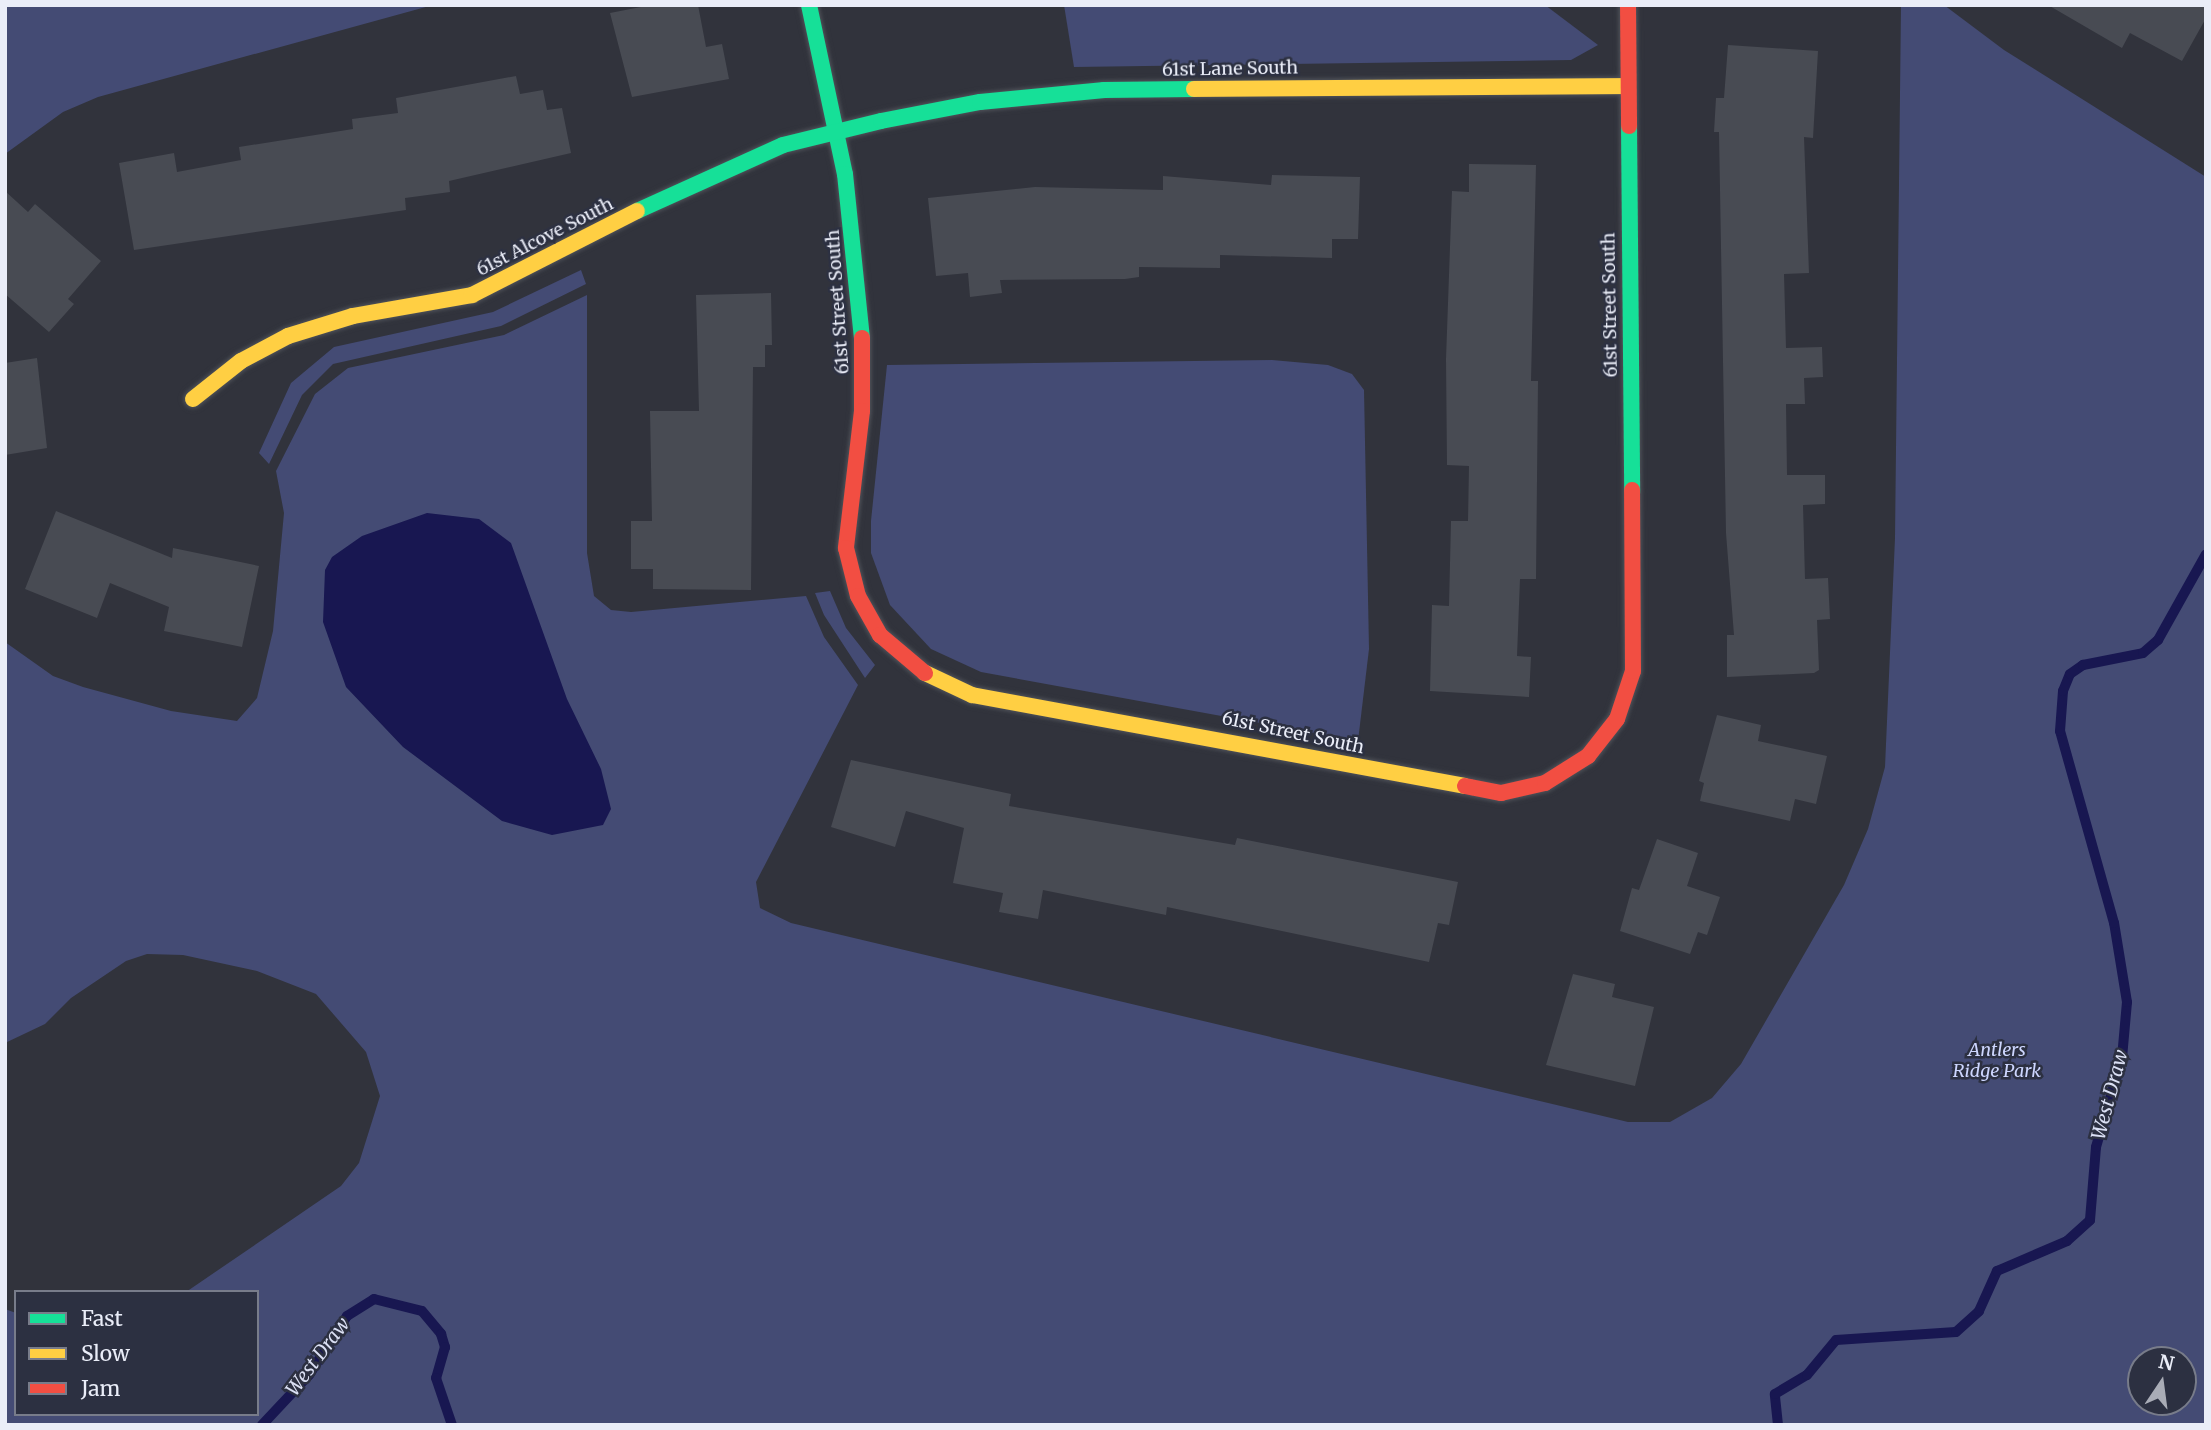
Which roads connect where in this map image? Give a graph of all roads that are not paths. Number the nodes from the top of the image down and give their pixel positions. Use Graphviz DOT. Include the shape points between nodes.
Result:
graph roads {
  1 [pos="809,5"];
  2 [pos="1629,5"];
  3 [pos="1627,86"];
  4 [pos="836,132"];
  5 [pos="193,399"];
  1 -- 4 [label="street, 61st Street South"];
  2 -- 3 [label="street, 61st Street South"];
  3 -- 4 [label="street, 61st Lane South" via="1104,90 967,104"];
  3 -- 4 [label="street, 61st Street South" via="1632,680 1617,719 1588,756 1545,783 1501,793 972,695 929,677 889,645 862,606 846,548 862,411 863,339"];
  4 -- 5 [label="street, 61st Alcove South" via="713,172 472,295 353,316 288,336 241,361"];
}
